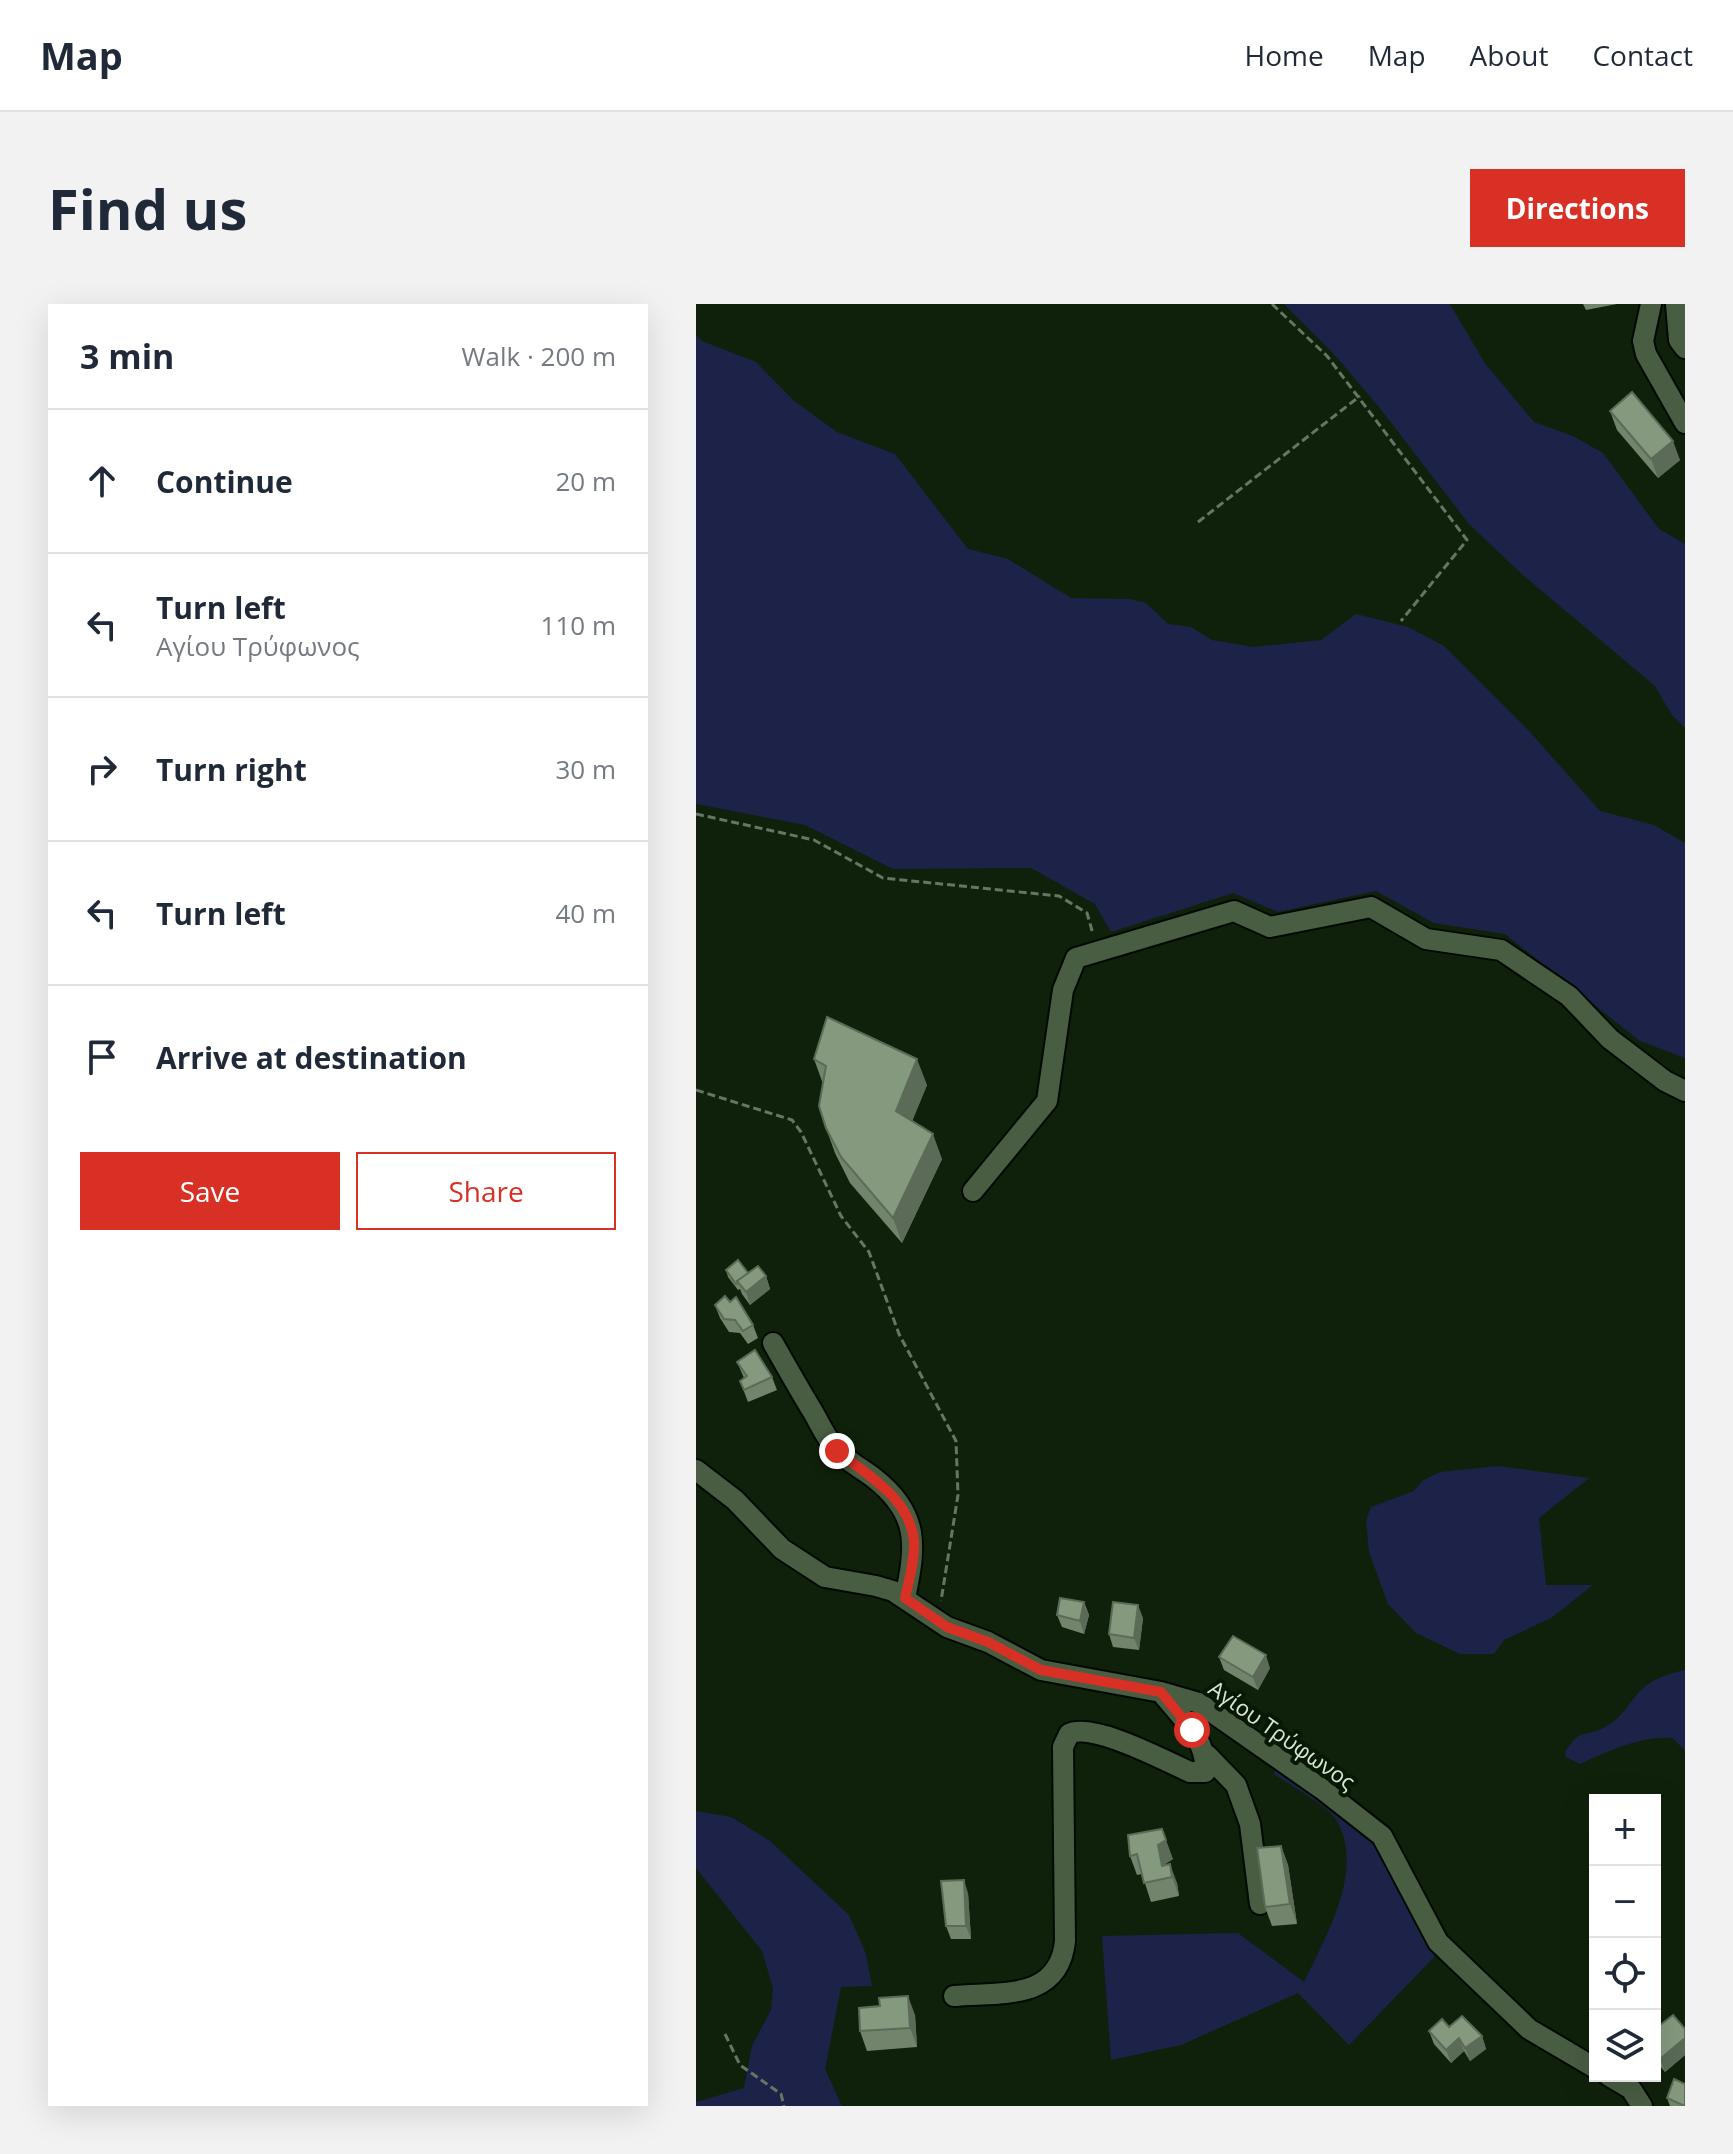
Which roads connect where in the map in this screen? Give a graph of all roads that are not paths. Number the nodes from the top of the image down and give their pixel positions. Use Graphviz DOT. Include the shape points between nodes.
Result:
graph roads {
  1 [pos="1651,304"];
  2 [pos="1676,304"];
  3 [pos="1685,348"];
  4 [pos="1685,423"];
  5 [pos="1685,1091"];
  6 [pos="973,1191"];
  7 [pos="773,1343"];
  8 [pos="696,1470"];
  9 [pos="905,1598"];
  10 [pos="1161,1692"];
  11 [pos="1207,1755"];
  12 [pos="1260,1904"];
  13 [pos="954,1996"];
  14 [pos="1589,2064"];
  15 [pos="1619,2082"];
  16 [pos="1642,2106"];
  1 -- 4 [label="street" via="1643,341 1646,354"];
  2 -- 3 [label="street" via="1679,340"];
  5 -- 6 [label="street" via="1610,1039 1569,996 1501,950 1426,939 1371,907 1270,927 1234,911 1076,958 1063,990 1047,1101"];
  7 -- 9 [label="street" via="837,1451 882,1484 906,1516 914,1557"];
  8 -- 9 [label="street, Αγίου Τρύφωνος" via="806,1567"];
  9 -- 10 [label="street, Αγίου Τρύφωνος" via="937,1621 1041,1670"];
  10 -- 11 [label="street"];
  10 -- 14 [label="street, Αγίου Τρύφωνος" via="1199,1703 1382,1836 1438,1942 1529,2029"];
  11 -- 12 [label="street" via="1236,1785 1250,1824"];
  11 -- 13 [label="street" via="1205,1772 1190,1772 1096,1734 1069,1734 1063,1747 1062,1962 1053,1976 1032,1988"];
  15 -- 16 [label="street"];
}
